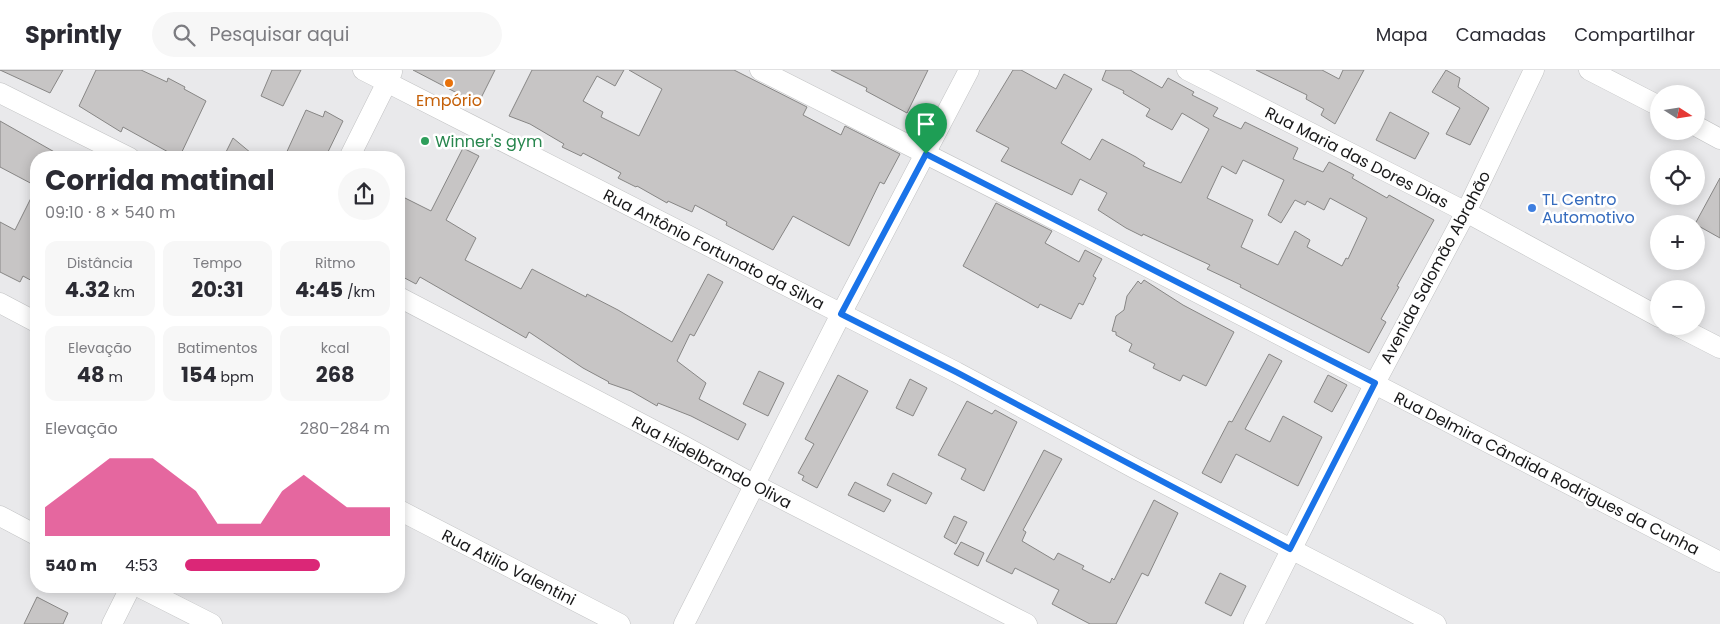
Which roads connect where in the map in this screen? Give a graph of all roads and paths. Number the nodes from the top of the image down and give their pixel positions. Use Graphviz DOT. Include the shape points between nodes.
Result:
graph roads {
  1 [pos="363,70"];
  2 [pos="760,70"];
  3 [pos="969,70"];
  4 [pos="1187,70"];
  5 [pos="1534,70"];
  6 [pos="1589,70"];
  7 [pos="390,76"];
  8 [pos="0,93"];
  9 [pos="1650,101"];
  10 [pos="1705,131"];
  11 [pos="1720,139"];
  12 [pos="116,151"];
  13 [pos="352,151"];
  14 [pos="926,154"];
  15 [pos="1466,212"];
  16 [pos="405,300"];
  17 [pos="0,303"];
  18 [pos="1650,312"];
  19 [pos="841,314"];
  20 [pos="30,319"];
  21 [pos="1694,335"];
  22 [pos="1720,348"];
  23 [pos="1375,383"];
  24 [pos="755,485"];
  25 [pos="405,513"];
  26 [pos="0,516"];
  27 [pos="30,532"];
  28 [pos="1290,549"];
  29 [pos="1720,562"];
  30 [pos="128,593"];
  31 [pos="151,593"];
  32 [pos="112,624"];
  33 [pos="212,624"];
  34 [pos="620,624"];
  35 [pos="684,624"];
  36 [pos="1027,624"];
  37 [pos="1254,624"];
  38 [pos="1436,624"];
  1 -- 7 [label="street, Rua Antônio Fortunato da Silva"];
  2 -- 14 [label="street, Rua Delmira Cândida Rodrigues da Cunha"];
  3 -- 14 [label="street"];
  4 -- 15 [label="street, Rua Maria das Dores Dias"];
  5 -- 15 [label="street, Avenida Salomão Abrahão"];
  6 -- 9 [label="street"];
  7 -- 13 [label="street"];
  7 -- 19 [label="street, Rua Antônio Fortunato da Silva"];
  8 -- 12 [label="street"];
  10 -- 11 [label="street"];
  14 -- 19 [label="street"];
  14 -- 23 [label="street, Rua Delmira Cândida Rodrigues da Cunha"];
  15 -- 18 [label="street, Rua Maria das Dores Dias"];
  15 -- 23 [label="street, Avenida Salomão Abrahão"];
  16 -- 24 [label="street, Rua Hidelbrando Oliva"];
  17 -- 20 [label="street"];
  19 -- 24 [label="street"];
  19 -- 28 [label="street, Rua Antônio Fortunato da Silva"];
  21 -- 22 [label="street"];
  23 -- 28 [label="street, Avenida Salomão Abrahão"];
  23 -- 29 [label="street, Rua Delmira Cândida Rodrigues da Cunha"];
  24 -- 35 [label="street"];
  24 -- 36 [label="street, Rua Hidelbrando Oliva"];
  25 -- 34 [label="street, Rua Atilio Valentini"];
  26 -- 27 [label="street"];
  28 -- 37 [label="street, Avenida Salomão Abrahão"];
  28 -- 38 [label="street, Rua Antônio Fortunato da Silva"];
  30 -- 32 [label="street"];
  31 -- 33 [label="street"];
}
